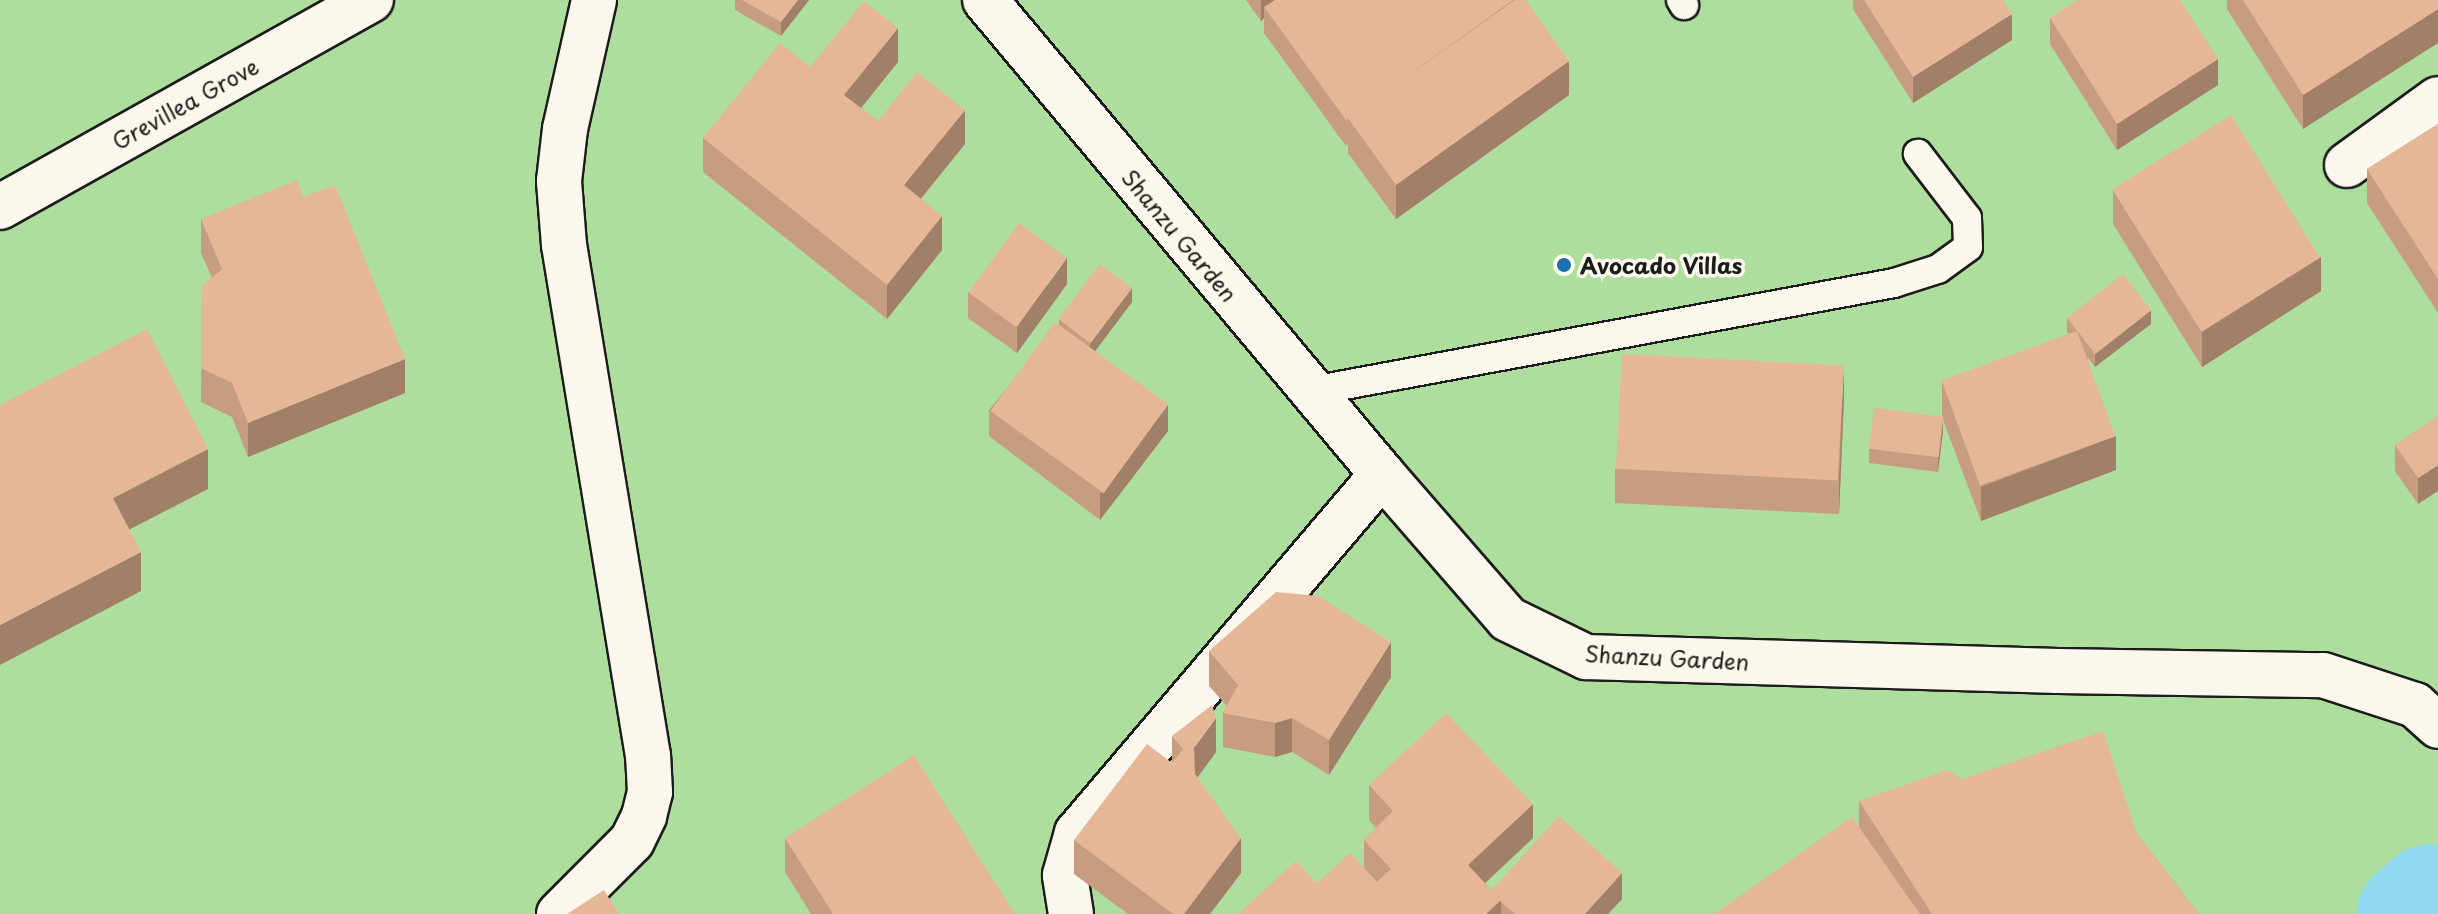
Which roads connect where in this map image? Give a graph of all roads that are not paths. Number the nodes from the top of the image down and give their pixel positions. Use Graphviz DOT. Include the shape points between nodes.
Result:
graph roads {
  1 [pos="371,0"];
  2 [pos="594,0"];
  3 [pos="985,0"];
  4 [pos="2438,99"];
  5 [pos="1918,154"];
  6 [pos="2347,165"];
  7 [pos="0,207"];
  8 [pos="1312,391"];
  9 [pos="1382,474"];
  10 [pos="2438,726"];
  11 [pos="559,914"];
  12 [pos="1071,914"];
  1 -- 7 [label="street, Grevillea Grove"];
  2 -- 11 [label="street" via="565,129 560,193 650,792 632,841"];
  3 -- 8 [label="street, Shanzu Garden"];
  4 -- 6 [label="street"];
  5 -- 8 [label="lane" via="1967,218 1968,247 1938,269 1894,283"];
  8 -- 9 [label="street, Shanzu Garden"];
  9 -- 10 [label="street, Shanzu Garden" via="1508,619 1586,657 2323,675 2415,705"];
  9 -- 12 [label="street" via="1077,833 1065,875"];
}
